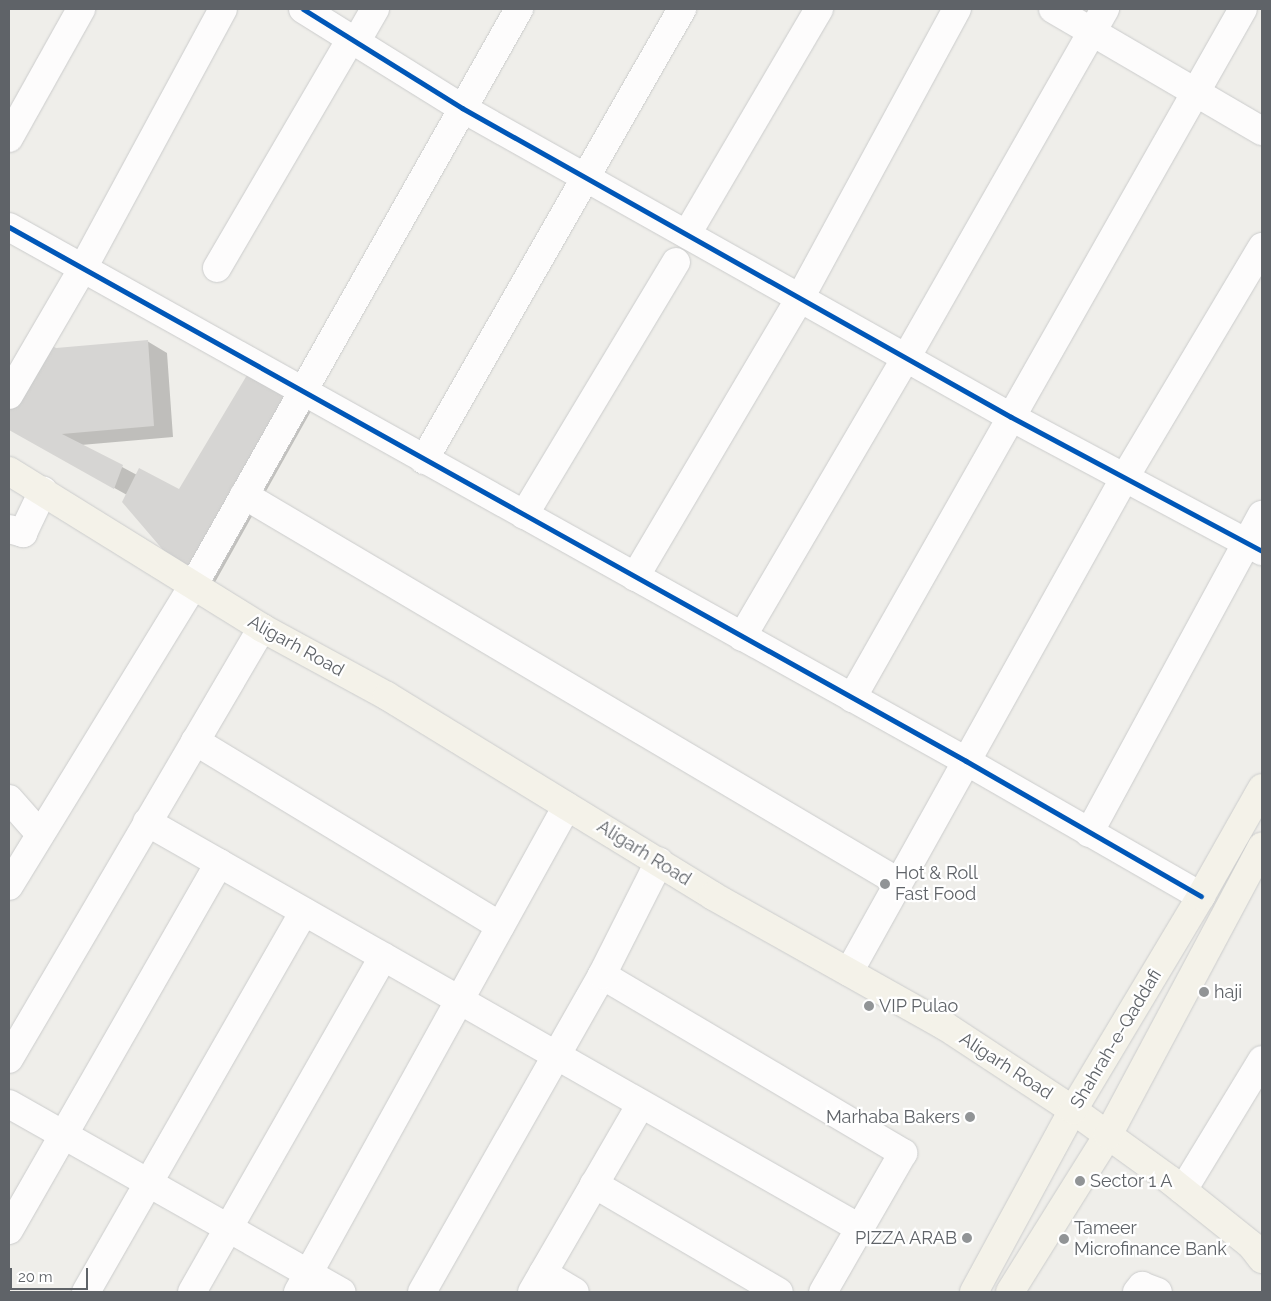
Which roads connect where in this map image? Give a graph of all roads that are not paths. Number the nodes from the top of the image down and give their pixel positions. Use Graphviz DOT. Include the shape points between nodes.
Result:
graph roads {
  1 [pos="81,9"];
  2 [pos="223,9"];
  3 [pos="303,9"];
  4 [pos="375,9"];
  5 [pos="519,9"];
  6 [pos="682,9"];
  7 [pos="819,9"];
  8 [pos="958,9"];
  9 [pos="1053,9"];
  10 [pos="1243,9"];
  11 [pos="1099,20"];
  12 [pos="354,40"];
  13 [pos="1197,92"];
  14 [pos="462,108"];
  15 [pos="1262,130"];
  16 [pos="9,138"];
  17 [pos="586,177"];
  18 [pos="9,226"];
  19 [pos="687,234"];
  20 [pos="1262,247"];
  21 [pos="676,262"];
  22 [pos="83,268"];
  23 [pos="217,268"];
  24 [pos="800,298"];
  25 [pos="906,358"];
  26 [pos="12,380"];
  27 [pos="302,392"];
  28 [pos="1011,417"];
  29 [pos="424,460"];
  30 [pos="9,471"];
  31 [pos="1125,476"];
  32 [pos="43,492"];
  33 [pos="244,495"];
  34 [pos="524,515"];
  35 [pos="1262,515"];
  36 [pos="9,529"];
  37 [pos="1255,546"];
  38 [pos="635,577"];
  39 [pos="194,586"];
  40 [pos="262,628"];
  41 [pos="742,637"];
  42 [pos="852,698"];
  43 [pos="195,741"];
  44 [pos="966,761"];
  45 [pos="1262,788"];
  46 [pos="9,800"];
  47 [pos="567,806"];
  48 [pos="148,822"];
  49 [pos="1089,833"];
  50 [pos="40,834"];
  51 [pos="1262,846"];
  52 [pos="659,862"];
  53 [pos="219,863"];
  54 [pos="1256,876"];
  55 [pos="898,882"];
  56 [pos="9,886"];
  57 [pos="1201,896"];
  58 [pos="304,912"];
  59 [pos="500,926"];
  60 [pos="383,957"];
  61 [pos="849,972"];
  62 [pos="602,974"];
  63 [pos="460,1000"];
  64 [pos="557,1055"];
  65 [pos="9,1059"];
  66 [pos="1262,1060"];
  67 [pos="9,1104"];
  68 [pos="641,1104"];
  69 [pos="1073,1110"];
  70 [pos="63,1135"];
  71 [pos="1108,1135"];
  72 [pos="149,1184"];
  73 [pos="594,1184"];
  74 [pos="1184,1190"];
  75 [pos="228,1229"];
  76 [pos="861,1229"];
  77 [pos="9,1230"];
  78 [pos="1262,1259"];
  79 [pos="303,1283"];
  80 [pos="537,1283"];
  81 [pos="86,1292"];
  82 [pos="192,1292"];
  83 [pos="340,1292"];
  84 [pos="422,1292"];
  85 [pos="575,1292"];
  86 [pos="779,1292"];
  87 [pos="823,1292"];
  88 [pos="974,1292"];
  89 [pos="1010,1292"];
  90 [pos="1137,1292"];
  91 [pos="1158,1292"];
  1 -- 16 [label="street"];
  2 -- 22 [label="street"];
  3 -- 12 [label="street"];
  4 -- 12 [label="street"];
  5 -- 14 [label="street"];
  6 -- 17 [label="street"];
  7 -- 19 [label="street"];
  8 -- 24 [label="street"];
  9 -- 11 [label="street"];
  10 -- 13 [label="street"];
  11 -- 13 [label="street"];
  11 -- 25 [label="street"];
  12 -- 14 [label="street"];
  12 -- 23 [label="street"];
  13 -- 15 [label="street"];
  13 -- 28 [label="street"];
  14 -- 17 [label="street"];
  14 -- 27 [label="street"];
  17 -- 19 [label="street"];
  17 -- 29 [label="street"];
  18 -- 22 [label="street"];
  19 -- 24 [label="street"];
  20 -- 31 [label="street"];
  21 -- 34 [label="street"];
  22 -- 26 [label="street"];
  22 -- 27 [label="street"];
  24 -- 25 [label="street"];
  24 -- 38 [label="street"];
  25 -- 28 [label="street"];
  25 -- 41 [label="street"];
  27 -- 29 [label="street"];
  27 -- 33 [label="street"];
  28 -- 31 [label="street"];
  28 -- 42 [label="street"];
  29 -- 34 [label="street"];
  30 -- 32 [label="main road, Aligarh Road"];
  31 -- 37 [label="street"];
  31 -- 44 [label="street"];
  32 -- 36 [label="street" via="23,533"];
  32 -- 39 [label="main road, Aligarh Road"];
  33 -- 39 [label="street"];
  33 -- 55 [label="street"];
  34 -- 38 [label="street"];
  35 -- 37 [label="street"];
  37 -- 49 [label="street"];
  38 -- 41 [label="street"];
  39 -- 40 [label="main road, Aligarh Road"];
  39 -- 50 [label="street"];
  40 -- 43 [label="street"];
  40 -- 47 [label="main road, Aligarh Road" via="387,696"];
  41 -- 42 [label="street"];
  42 -- 44 [label="street"];
  43 -- 48 [label="street"];
  43 -- 59 [label="street"];
  44 -- 49 [label="street"];
  44 -- 55 [label="street"];
  45 -- 57 [label="main road, Shahrah-e-Qaddafi"];
  46 -- 50 [label="street"];
  47 -- 52 [label="main road, Aligarh Road"];
  47 -- 59 [label="street"];
  48 -- 53 [label="street"];
  48 -- 65 [label="street"];
  49 -- 57 [label="street"];
  50 -- 56 [label="street"];
  51 -- 54 [label="main road, Shahrah-e-Qaddafi"];
  52 -- 61 [label="main road, Aligarh Road"];
  52 -- 62 [label="street"];
  53 -- 58 [label="street"];
  53 -- 70 [label="street"];
  54 -- 71 [label="main road, Shahrah-e-Qaddafi"];
  55 -- 61 [label="street"];
  57 -- 69 [label="main road, Shahrah-e-Qaddafi"];
  58 -- 60 [label="street"];
  58 -- 72 [label="street"];
  59 -- 63 [label="street"];
  60 -- 63 [label="street"];
  60 -- 75 [label="street"];
  61 -- 69 [label="main road, Aligarh Road" via="945,1026"];
  62 -- 64 [label="street"];
  62 -- 76 [label="street" via="903,1153"];
  63 -- 64 [label="street"];
  63 -- 79 [label="street"];
  64 -- 68 [label="street"];
  64 -- 84 [label="street"];
  66 -- 74 [label="street"];
  67 -- 70 [label="street"];
  68 -- 73 [label="street"];
  68 -- 76 [label="street"];
  69 -- 71 [label="main road, Aligarh Road"];
  69 -- 88 [label="main road, Shahrah-e-Qaddafi"];
  70 -- 72 [label="street"];
  70 -- 77 [label="street"];
  71 -- 74 [label="main road, Aligarh Road"];
  71 -- 89 [label="main road, Shahrah-e-Qaddafi"];
  72 -- 75 [label="street"];
  72 -- 81 [label="street"];
  73 -- 80 [label="street"];
  73 -- 86 [label="street"];
  74 -- 78 [label="main road, Aligarh Road" via="1251,1245"];
  75 -- 79 [label="street"];
  75 -- 82 [label="street"];
  76 -- 87 [label="street"];
  79 -- 83 [label="street"];
  80 -- 85 [label="street"];
  90 -- 91 [label="street" via="1142,1286"];
}
